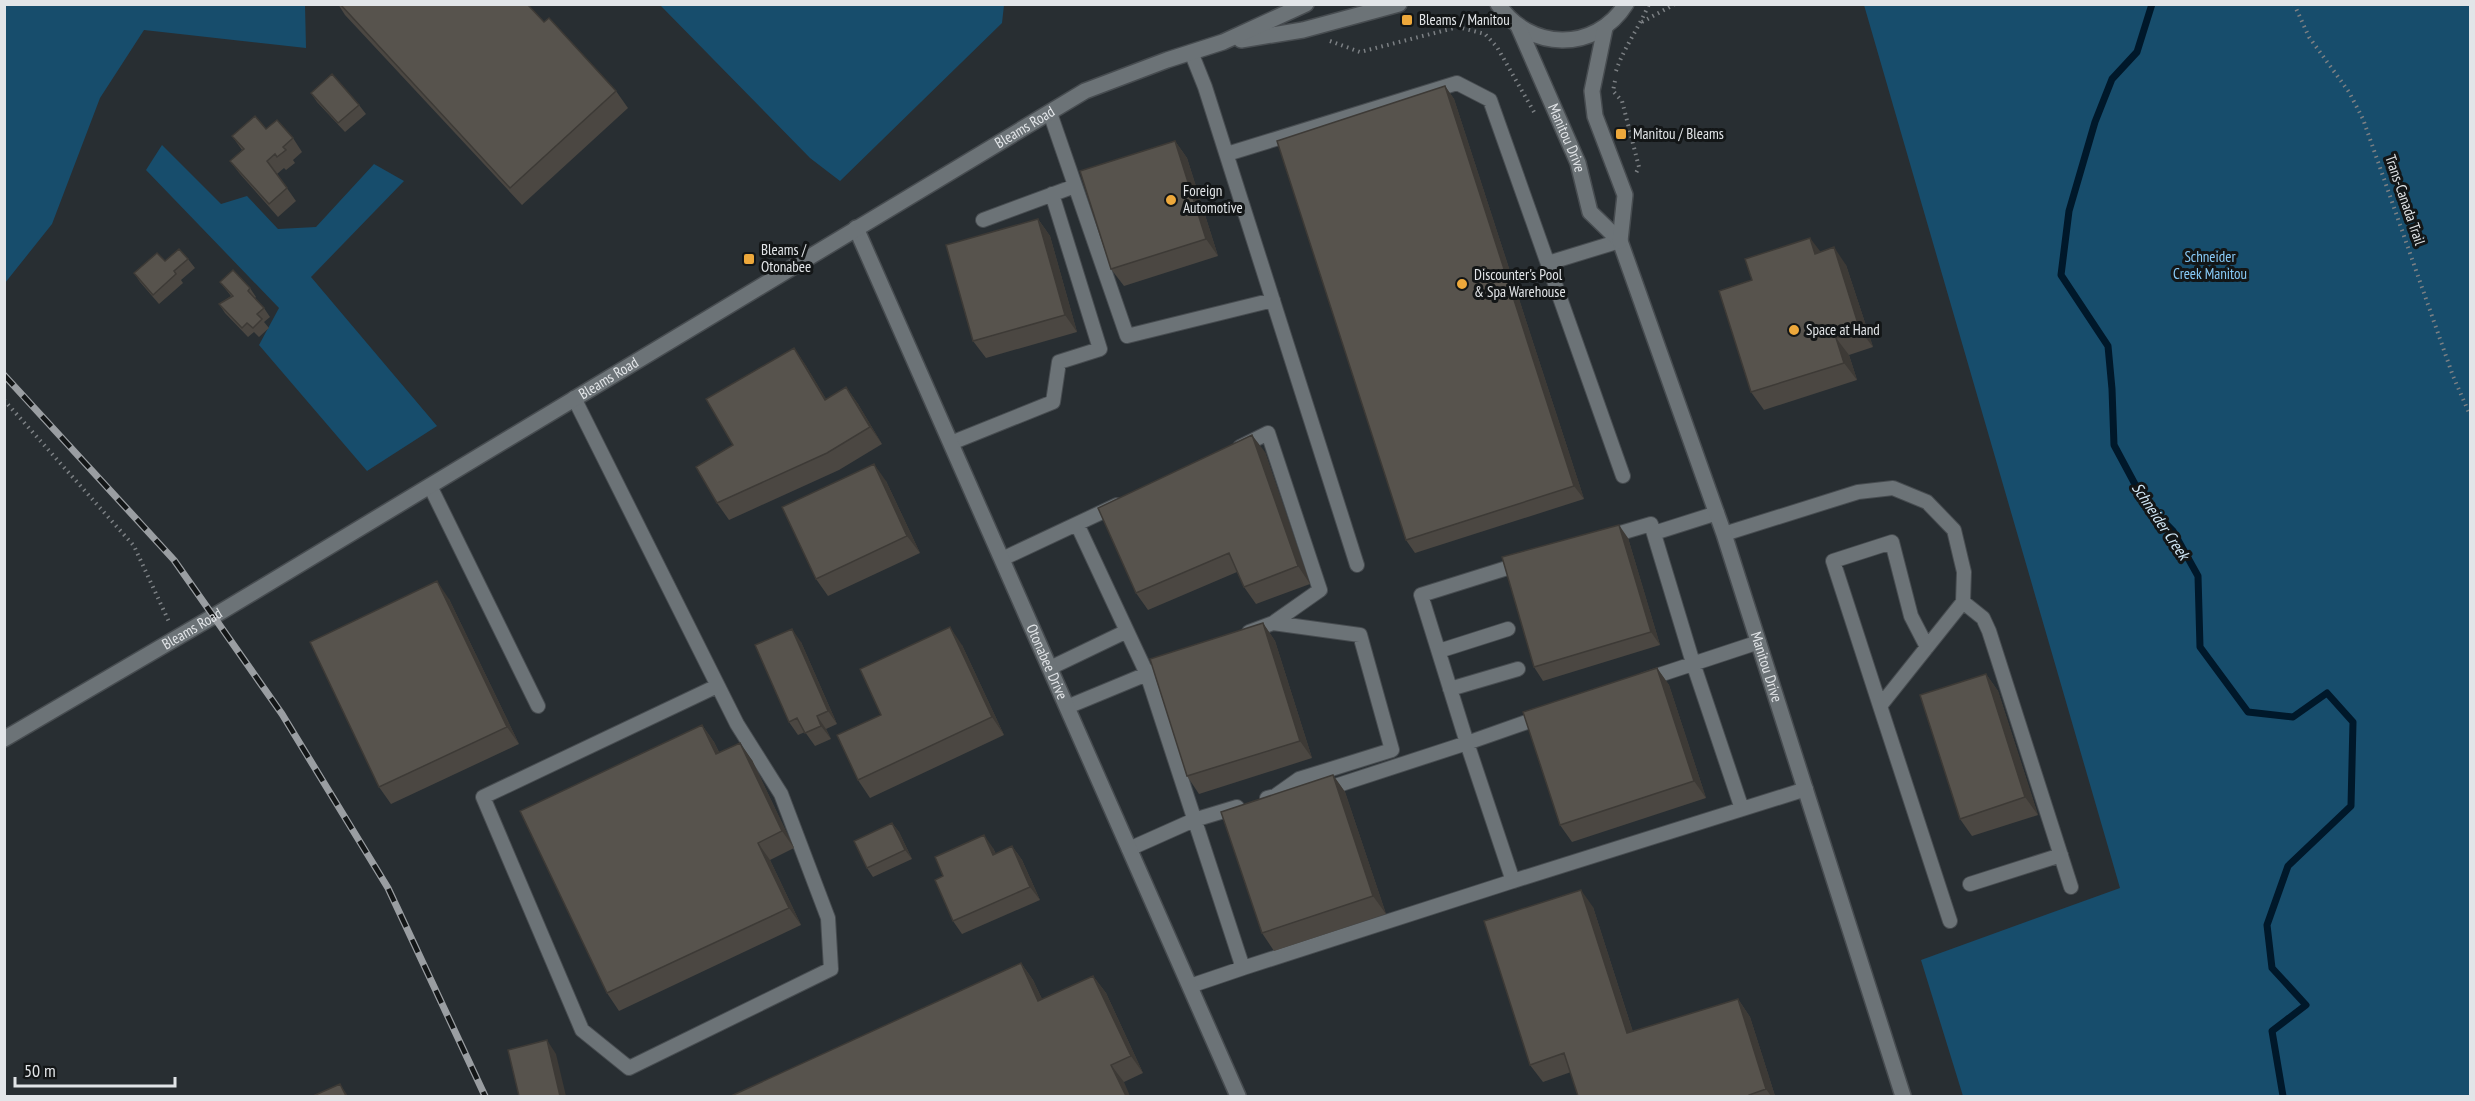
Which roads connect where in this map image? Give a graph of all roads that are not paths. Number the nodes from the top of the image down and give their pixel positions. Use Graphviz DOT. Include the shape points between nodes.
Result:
graph roads {
  1 [pos="1306,4"];
  2 [pos="1399,4"];
  3 [pos="1498,4"];
  4 [pos="1626,4"];
  5 [pos="1519,28"];
  6 [pos="1605,28"];
  7 [pos="1223,42"];
  8 [pos="1191,52"];
  9 [pos="1050,113"];
  10 [pos="1227,154"];
  11 [pos="1075,186"];
  12 [pos="1052,194"];
  13 [pos="983,220"];
  14 [pos="856,228"];
  15 [pos="1620,241"];
  16 [pos="1548,263"];
  17 [pos="1273,300"];
  18 [pos="574,399"];
  19 [pos="951,443"];
  20 [pos="1226,453"];
  21 [pos="1623,476"];
  22 [pos="430,486"];
  23 [pos="1130,499"];
  24 [pos="1717,513"];
  25 [pos="1077,524"];
  26 [pos="1654,533"];
  27 [pos="1724,534"];
  28 [pos="1597,541"];
  29 [pos="1542,557"];
  30 [pos="1002,559"];
  31 [pos="1357,565"];
  32 [pos="1963,602"];
  33 [pos="1273,623"];
  34 [pos="1508,629"];
  35 [pos="1126,631"];
  36 [pos="1241,636"];
  37 [pos="1759,642"];
  38 [pos="1927,647"];
  39 [pos="1438,651"];
  40 [pos="1693,663"];
  41 [pos="1168,666"];
  42 [pos="1050,668"];
  43 [pos="1518,669"];
  44 [pos="1147,674"];
  45 [pos="717,686"];
  46 [pos="1625,687"];
  47 [pos="1450,689"];
  48 [pos="538,706"];
  49 [pos="1067,706"];
  50 [pos="1880,706"];
  51 [pos="1557,711"];
  52 [pos="4,739"];
  53 [pos="1467,743"];
  54 [pos="1806,789"];
  55 [pos="1275,796"];
  56 [pos="1742,809"];
  57 [pos="1194,820"];
  58 [pos="1129,849"];
  59 [pos="2061,855"];
  60 [pos="1513,881"];
  61 [pos="1970,884"];
  62 [pos="2071,887"];
  63 [pos="1950,921"];
  64 [pos="1243,968"];
  65 [pos="1190,986"];
  66 [pos="1238,1096"];
  67 [pos="1903,1096"];
  1 -- 7 [label="main road, Bleams Road"];
  2 -- 7 [label="main road, Bleams Road" via="1304,30"];
  3 -- 5 [label="main road"];
  4 -- 6 [label="main road"];
  5 -- 6 [label="main road" via="1543,39 1562,41 1581,39"];
  5 -- 15 [label="main road, Manitou Drive" via="1578,163 1590,212"];
  6 -- 15 [label="main road, Manitou Drive" via="1592,91 1595,116 1625,195"];
  7 -- 8 [label="main road, Bleams Road"];
  8 -- 9 [label="main road, Bleams Road" via="1085,91"];
  8 -- 10 [label="lane"];
  9 -- 11 [label="lane"];
  9 -- 14 [label="main road, Bleams Road"];
  10 -- 16 [label="lane" via="1458,83 1490,100"];
  10 -- 17 [label="lane"];
  11 -- 12 [label="lane"];
  11 -- 17 [label="lane" via="1127,336"];
  12 -- 13 [label="lane"];
  12 -- 19 [label="lane" via="1100,349 1059,362 1053,402"];
  14 -- 18 [label="main road, Bleams Road"];
  14 -- 19 [label="main road, Otonabee Drive"];
  15 -- 16 [label="lane"];
  15 -- 24 [label="main road, Manitou Drive"];
  16 -- 21 [label="lane"];
  17 -- 31 [label="lane"];
  18 -- 22 [label="main road, Bleams Road"];
  18 -- 45 [label="lane"];
  19 -- 30 [label="main road, Otonabee Drive"];
  20 -- 33 [label="lane" via="1268,433 1320,590"];
  22 -- 48 [label="lane"];
  22 -- 52 [label="main road, Bleams Road"];
  23 -- 25 [label="lane"];
  24 -- 26 [label="lane"];
  24 -- 27 [label="main road, Manitou Drive"];
  25 -- 30 [label="lane"];
  25 -- 35 [label="lane"];
  26 -- 28 [label="lane" via="1651,524"];
  26 -- 40 [label="lane"];
  27 -- 32 [label="lane" via="1858,492 1893,488 1927,502 1954,530 1964,572"];
  27 -- 37 [label="main road, Manitou Drive"];
  29 -- 39 [label="lane" via="1421,595"];
  30 -- 42 [label="main road, Otonabee Drive"];
  32 -- 38 [label="lane"];
  32 -- 59 [label="lane" via="1983,618 1989,631"];
  33 -- 36 [label="lane"];
  33 -- 55 [label="lane" via="1360,635 1392,750 1299,779"];
  34 -- 39 [label="lane"];
  35 -- 42 [label="lane"];
  35 -- 44 [label="lane"];
  37 -- 40 [label="lane"];
  37 -- 54 [label="main road, Manitou Drive"];
  38 -- 50 [label="lane"];
  38 -- 50 [label="lane" via="1911,616 1892,542 1833,561"];
  39 -- 47 [label="lane"];
  40 -- 46 [label="lane"];
  40 -- 56 [label="lane"];
  41 -- 44 [label="lane"];
  42 -- 49 [label="main road, Otonabee Drive"];
  43 -- 47 [label="lane"];
  44 -- 49 [label="lane"];
  44 -- 57 [label="lane"];
  45 -- 45 [label="lane" via="781,794 828,918 831,969 629,1068 582,1030 483,797"];
  47 -- 53 [label="lane"];
  49 -- 58 [label="main road, Otonabee Drive"];
  50 -- 63 [label="lane"];
  51 -- 53 [label="lane"];
  53 -- 55 [label="lane" via="1344,785 1305,795"];
  53 -- 60 [label="lane"];
  54 -- 56 [label="lane"];
  54 -- 67 [label="main road, Manitou Drive"];
  55 -- 57 [label="lane"];
  56 -- 60 [label="lane"];
  57 -- 58 [label="lane"];
  57 -- 64 [label="lane"];
  58 -- 65 [label="main road, Otonabee Drive"];
  59 -- 61 [label="lane"];
  59 -- 62 [label="lane"];
  60 -- 64 [label="lane"];
  64 -- 65 [label="lane"];
  65 -- 66 [label="main road, Otonabee Drive"];
}
